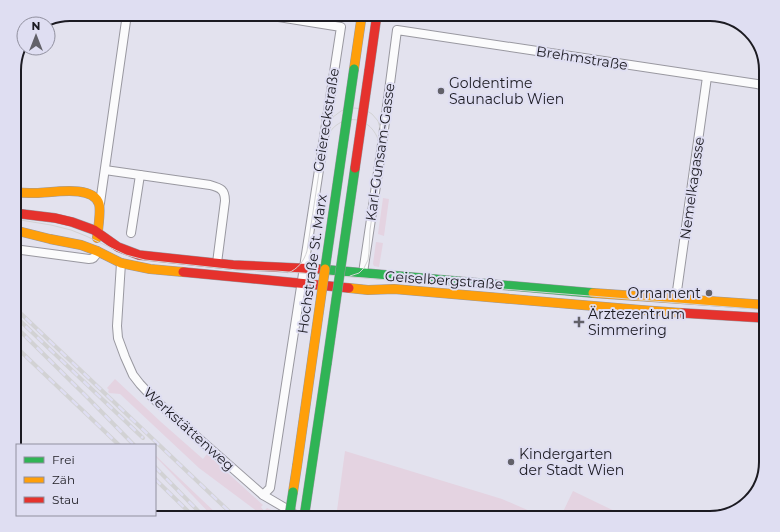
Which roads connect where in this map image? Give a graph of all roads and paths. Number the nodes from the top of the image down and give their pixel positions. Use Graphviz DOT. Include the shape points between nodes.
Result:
graph roads {
  1 [pos="126,21"];
  2 [pos="304,21"];
  3 [pos="361,21"];
  4 [pos="376,21"];
  5 [pos="397,30"];
  6 [pos="707,77"];
  7 [pos="759,85"];
  8 [pos="105,170"];
  9 [pos="140,174"];
  10 [pos="21,192"];
  11 [pos="100,203"];
  12 [pos="21,214"];
  13 [pos="21,232"];
  14 [pos="97,232"];
  15 [pos="131,233"];
  16 [pos="21,250"];
  17 [pos="97,251"];
  18 [pos="121,263"];
  19 [pos="217,264"];
  20 [pos="304,268"];
  21 [pos="363,273"];
  22 [pos="302,284"];
  23 [pos="676,298"];
  24 [pos="759,304"];
  25 [pos="759,318"];
  26 [pos="263,496"];
  27 [pos="290,511"];
  28 [pos="291,511"];
  29 [pos="305,511"];
  1 -- 8 [label="street"];
  2 -- 20 [label="street, Geiereckstraße" via="341,27"];
  3 -- 27 [label="main road, Hochstraße St. Marx, bridge"];
  4 -- 29 [label="main road, Hochstraße St. Marx, bridge"];
  5 -- 6 [label="street, Brehmstraße"];
  5 -- 21 [label="street, Karl-Gunsam-Gasse"];
  6 -- 7 [label="street, Brehmstraße"];
  6 -- 23 [label="street, Nemelkagasse"];
  8 -- 9 [label="street"];
  8 -- 11 [label="street"];
  9 -- 15 [label="street"];
  9 -- 19 [label="street" via="210,185 223,191 225,201"];
  10 -- 11 [label="main road" via="83,192 95,196"];
  11 -- 14 [label="main road"];
  12 -- 14 [label="main road, Geiselbergstraße" via="64,220"];
  13 -- 17 [label="main road, Geiselbergstraße" via="81,244"];
  14 -- 17 [label="main road"];
  14 -- 19 [label="main road, Geiselbergstraße" via="127,251"];
  16 -- 17 [label="street" via="89,259 95,257"];
  17 -- 18 [label="main road, Geiselbergstraße"];
  18 -- 22 [label="main road, Geiselbergstraße" via="150,269"];
  18 -- 26 [label="street, Werkstättenweg" via="116,326 133,375 155,400"];
  19 -- 20 [label="main road, Geiselbergstraße"];
  20 -- 21 [label="main road, Geiselbergstraße"];
  20 -- 22 [label="street, Geiereckstraße"];
  21 -- 23 [label="main road, Geiselbergstraße"];
  22 -- 25 [label="main road, Geiselbergstraße"];
  22 -- 26 [label="street, Geiereckstraße" via="270,488"];
  23 -- 24 [label="main road, Geiselbergstraße"];
  26 -- 28 [label="street, Werkstättenweg"];
}
